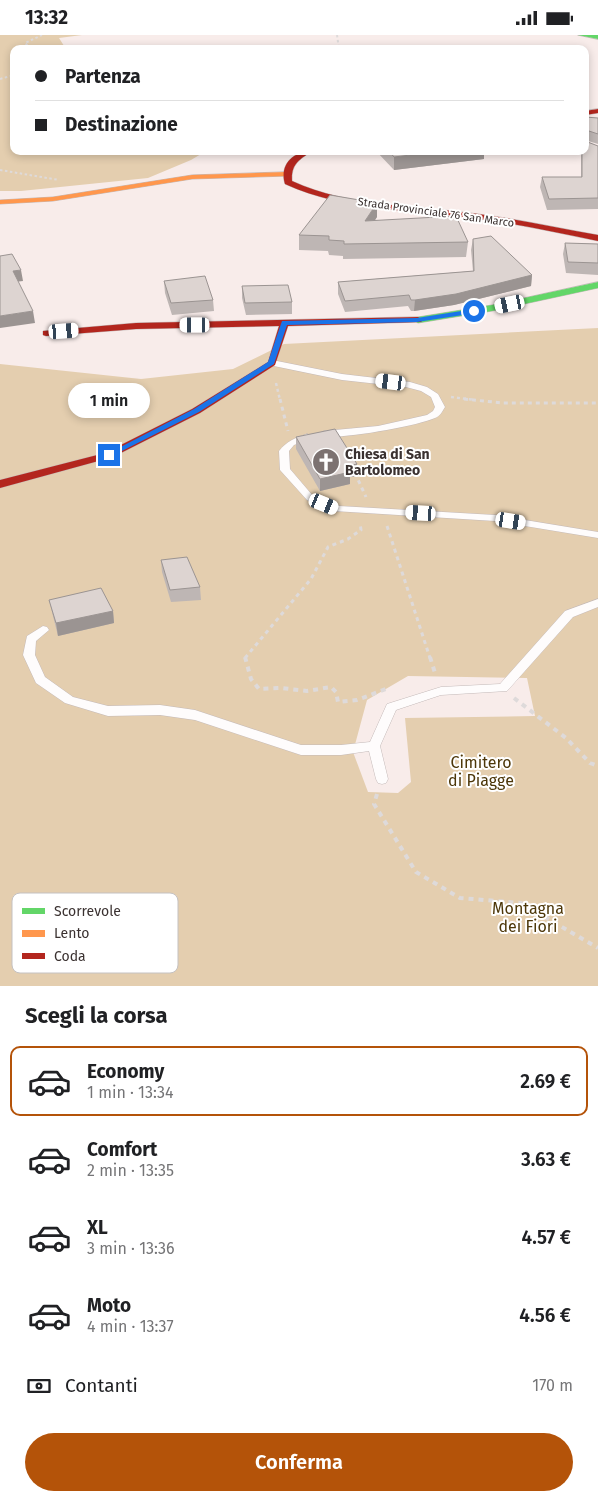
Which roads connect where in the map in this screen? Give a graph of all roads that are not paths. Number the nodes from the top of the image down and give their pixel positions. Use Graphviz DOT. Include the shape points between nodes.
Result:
graph roads {
  1 [pos="581,35"];
  2 [pos="598,37"];
  3 [pos="296,155"];
  4 [pos="286,174"];
  5 [pos="0,202"];
  6 [pos="598,238"];
  7 [pos="598,285"];
  8 [pos="284,323"];
  9 [pos="46,333"];
  10 [pos="272,363"];
  11 [pos="0,484"];
  12 [pos="598,535"];
  13 [pos="598,603"];
  14 [pos="43,630"];
  15 [pos="374,745"];
  16 [pos="382,779"];
  1 -- 2 [label="street"];
  3 -- 4 [label="street" via="290,161"];
  4 -- 5 [label="street" via="210,176 138,184 36,203"];
  4 -- 6 [label="street, Strada Provinciale 76 San Marco" via="288,182 298,189 332,198 478,216"];
  7 -- 8 [label="street" via="417,320"];
  8 -- 9 [label="street" via="136,326"];
  8 -- 10 [label="street"];
  10 -- 11 [label="street" via="196,411 109,455"];
  10 -- 12 [label="lane" via="342,377 407,384 433,395 440,407 430,417 291,443 284,451 285,471 310,498 338,509 494,518"];
  13 -- 15 [label="lane" via="569,615 503,689 442,691 391,707"];
  14 -- 15 [label="lane" via="31,639 29,655 40,680 69,700 108,711 160,710 195,715 301,749"];
  15 -- 16 [label="lane"];
}
